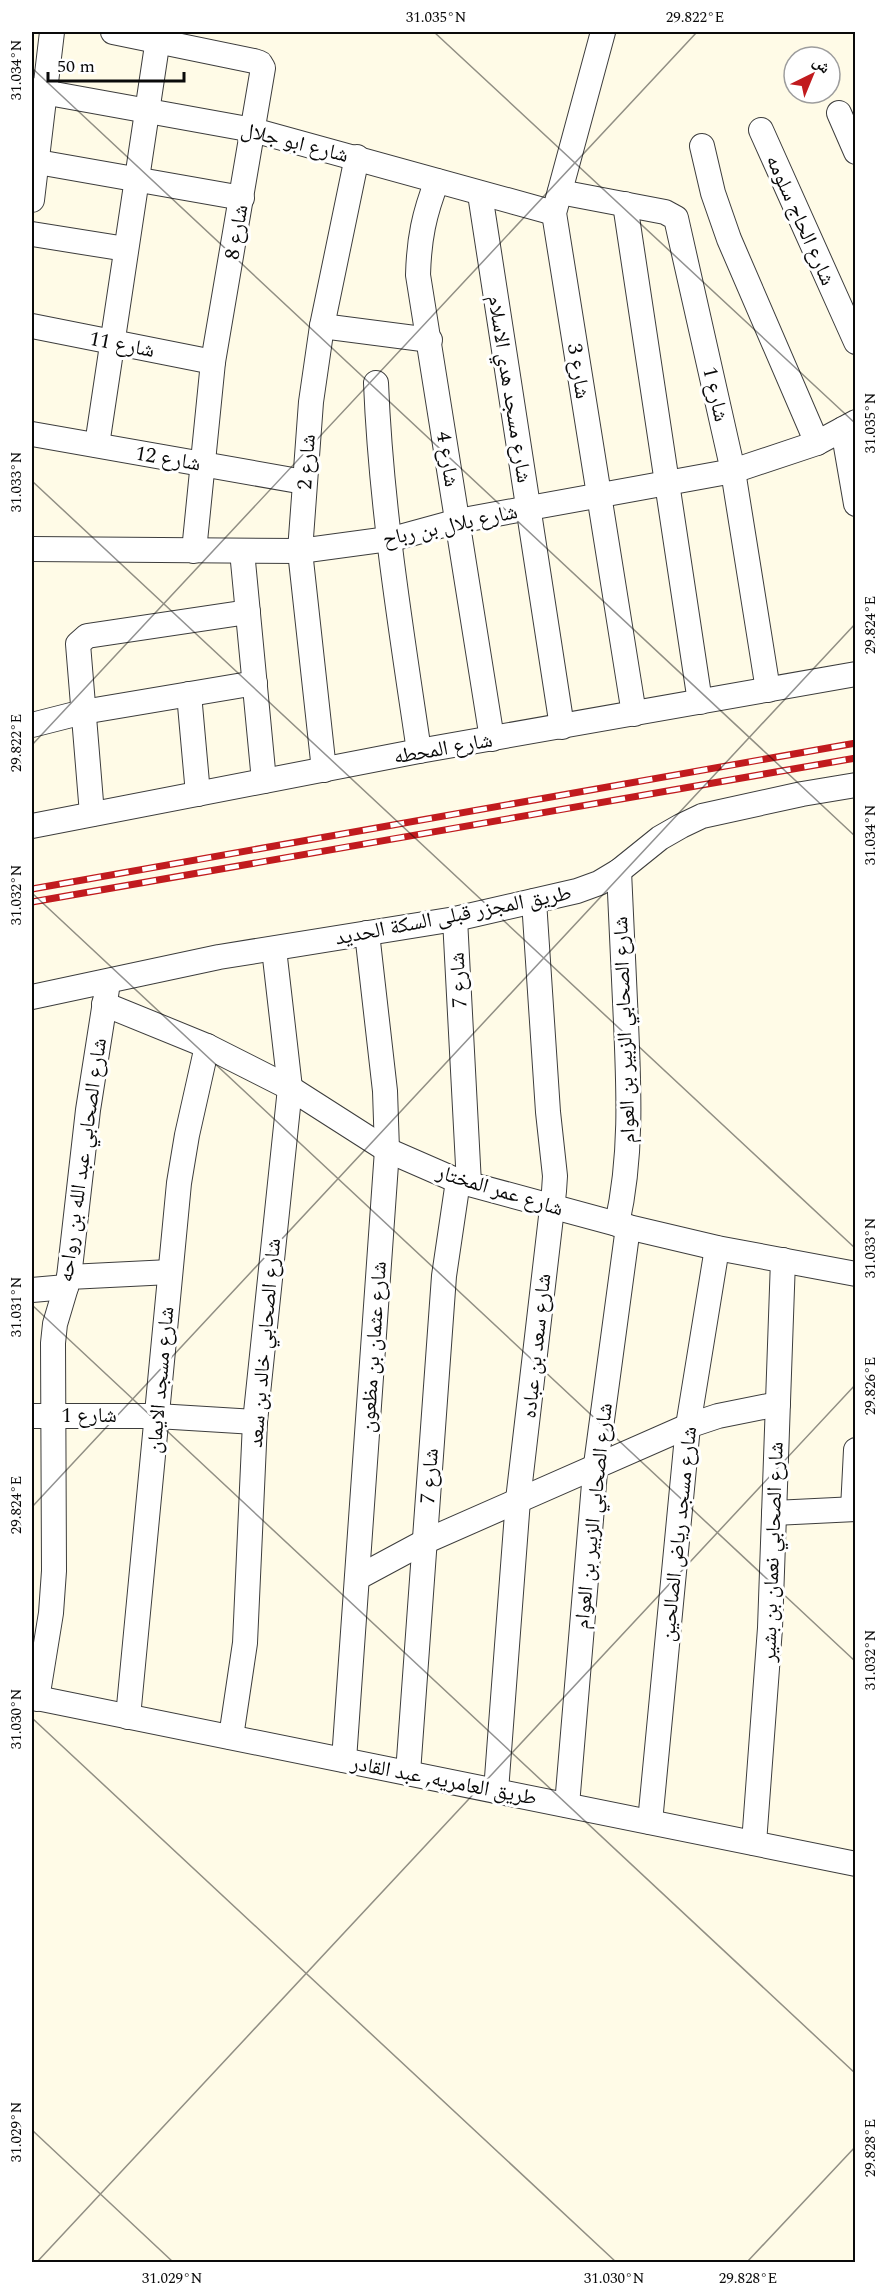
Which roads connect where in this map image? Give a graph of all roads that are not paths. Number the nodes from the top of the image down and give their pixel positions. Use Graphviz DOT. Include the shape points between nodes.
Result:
graph roads {
  1 [pos="113,32"];
  2 [pos="603,32"];
  3 [pos="45,35"];
  4 [pos="158,36"];
  5 [pos="38,91"];
  6 [pos="147,111"];
  7 [pos="838,113"];
  8 [pos="253,130"];
  9 [pos="761,130"];
  10 [pos="702,146"];
  11 [pos="855,152"];
  12 [pos="357,157"];
  13 [pos="34,162"];
  14 [pos="137,180"];
  15 [pos="437,181"];
  16 [pos="480,194"];
  17 [pos="242,198"];
  18 [pos="32,200"];
  19 [pos="557,202"];
  20 [pos="625,204"];
  21 [pos="32,234"];
  22 [pos="126,249"];
  23 [pos="32,326"];
  24 [pos="322,326"];
  25 [pos="430,340"];
  26 [pos="113,342"];
  27 [pos="855,342"];
  28 [pos="213,362"];
  29 [pos="376,383"];
  30 [pos="849,426"];
  31 [pos="32,434"];
  32 [pos="817,443"];
  33 [pos="97,445"];
  34 [pos="203,464"];
  35 [pos="733,471"];
  36 [pos="304,482"];
  37 [pos="666,483"];
  38 [pos="599,495"];
  39 [pos="855,504"];
  40 [pos="528,508"];
  41 [pos="458,521"];
  42 [pos="388,539"];
  43 [pos="32,549"];
  44 [pos="194,551"];
  45 [pos="300,551"];
  46 [pos="242,552"];
  47 [pos="248,612"];
  48 [pos="855,674"];
  49 [pos="255,683"];
  50 [pos="768,690"];
  51 [pos="189,694"];
  52 [pos="700,702"];
  53 [pos="82,712"];
  54 [pos="633,714"];
  55 [pos="32,726"];
  56 [pos="562,727"];
  57 [pos="492,739"];
  58 [pos="419,751"];
  59 [pos="324,770"];
  60 [pos="264,781"];
  61 [pos="855,785"];
  62 [pos="198,794"];
  63 [pos="92,814"];
  64 [pos="32,826"];
  65 [pos="619,871"];
  66 [pos="534,901"];
  67 [pos="455,919"];
  68 [pos="367,933"];
  69 [pos="274,949"];
  70 [pos="109,980"];
  71 [pos="32,997"];
  72 [pos="104,1004"];
  73 [pos="207,1046"];
  74 [pos="290,1088"];
  75 [pos="387,1150"];
  76 [pos="464,1182"];
  77 [pos="552,1206"];
  78 [pos="622,1226"];
  79 [pos="717,1248"];
  80 [pos="783,1260"];
  81 [pos="171,1272"];
  82 [pos="855,1274"];
  83 [pos="68,1282"];
  84 [pos="32,1290"];
  85 [pos="778,1404"];
  86 [pos="42,1416"];
  87 [pos="157,1416"];
  88 [pos="255,1422"];
  89 [pos="688,1426"];
  90 [pos="855,1450"];
  91 [pos="596,1466"];
  92 [pos="518,1500"];
  93 [pos="854,1509"];
  94 [pos="774,1513"];
  95 [pos="424,1542"];
  96 [pos="43,1571"];
  97 [pos="357,1578"];
  98 [pos="34,1698"];
  99 [pos="128,1717"];
  100 [pos="231,1737"];
  101 [pos="344,1760"];
  102 [pos="408,1773"];
  103 [pos="496,1791"];
  104 [pos="567,1805"];
  105 [pos="650,1822"];
  106 [pos="754,1843"];
  107 [pos="855,1864"];
  1 -- 4 [label="street, شارع 8"];
  2 -- 19 [label="street, شارع 3"];
  3 -- 5 [label="street"];
  4 -- 6 [label="street"];
  4 -- 8 [label="street, شارع 8" via="260,63 263,74"];
  5 -- 6 [label="street, شارع ابو جلال"];
  5 -- 13 [label="street"];
  6 -- 8 [label="street, شارع ابو جلال"];
  6 -- 14 [label="street"];
  7 -- 11 [label="street"];
  8 -- 12 [label="street, شارع ابو جلال"];
  8 -- 17 [label="street, شارع 8"];
  9 -- 27 [label="street, شارع الحاج سلومه"];
  10 -- 32 [label="street" via="729,239"];
  12 -- 15 [label="street, شارع ابو جلال"];
  12 -- 24 [label="street, شارع 2"];
  13 -- 14 [label="street"];
  13 -- 18 [label="street"];
  14 -- 17 [label="street"];
  14 -- 22 [label="street"];
  15 -- 16 [label="street, شارع ابو جلال"];
  15 -- 25 [label="street, شارع 4" via="425,211 419,243 418,275"];
  16 -- 19 [label="street, شارع ابو جلال"];
  16 -- 40 [label="street, شارع مسجد هدي الاسلام"];
  17 -- 28 [label="street, شارع 8"];
  19 -- 20 [label="street, شارع 1"];
  19 -- 38 [label="street, شارع 3"];
  20 -- 35 [label="street, شارع 1" via="665,212 676,219"];
  20 -- 37 [label="street"];
  21 -- 22 [label="street"];
  22 -- 26 [label="street"];
  23 -- 26 [label="street, شارع 11"];
  24 -- 25 [label="street"];
  24 -- 36 [label="street, شارع 2"];
  25 -- 41 [label="street, شارع 4"];
  26 -- 28 [label="street, شارع 11"];
  26 -- 33 [label="street"];
  28 -- 34 [label="street, شارع 8"];
  29 -- 42 [label="street"];
  30 -- 32 [label="street, شارع بلال بن رباح"];
  30 -- 39 [label="street"];
  31 -- 33 [label="street, شارع 12"];
  32 -- 35 [label="street, شارع بلال بن رباح"];
  33 -- 34 [label="street, شارع 12"];
  34 -- 36 [label="street, شارع 12"];
  34 -- 44 [label="street, شارع 8"];
  35 -- 37 [label="street, شارع بلال بن رباح"];
  35 -- 50 [label="street, شارع 1"];
  36 -- 45 [label="street, شارع 2"];
  37 -- 38 [label="street, شارع بلال بن رباح"];
  37 -- 52 [label="street"];
  38 -- 40 [label="street, شارع بلال بن رباح"];
  38 -- 54 [label="street, شارع 3"];
  40 -- 41 [label="street, شارع بلال بن رباح"];
  40 -- 56 [label="street, شارع مسجد هدي الاسلام"];
  41 -- 42 [label="street, شارع بلال بن رباح"];
  41 -- 57 [label="street, شارع 4"];
  42 -- 45 [label="street, شارع بلال بن رباح"];
  42 -- 58 [label="street"];
  43 -- 44 [label="street, شارع بلال بن رباح"];
  44 -- 46 [label="street, شارع بلال بن رباح"];
  45 -- 46 [label="street, شارع بلال بن رباح"];
  45 -- 59 [label="street, شارع 2"];
  46 -- 47 [label="street"];
  47 -- 49 [label="street"];
  47 -- 53 [label="street" via="81,639 76,649"];
  48 -- 50 [label="street, شارع المحطه"];
  49 -- 51 [label="street"];
  49 -- 60 [label="street"];
  50 -- 52 [label="street, شارع المحطه"];
  51 -- 53 [label="street"];
  51 -- 62 [label="street"];
  52 -- 54 [label="street, شارع المحطه"];
  53 -- 55 [label="street"];
  53 -- 63 [label="street"];
  54 -- 56 [label="street, شارع المحطه"];
  56 -- 57 [label="street, شارع المحطه"];
  57 -- 58 [label="street, شارع المحطه"];
  58 -- 59 [label="street, شارع المحطه"];
  59 -- 60 [label="street, شارع المحطه"];
  60 -- 62 [label="street, شارع المحطه"];
  61 -- 65 [label="street, طريق المجزر قبلى السكة الحديد" via="702,816 660,838"];
  62 -- 63 [label="street, شارع المحطه"];
  63 -- 64 [label="street, شارع المحطه"];
  65 -- 66 [label="street, طريق المجزر قبلى السكة الحديد" via="577,891"];
  65 -- 78 [label="street, شارع الصحابي الزبير بن العوام" via="629,1082"];
  66 -- 67 [label="street, طريق المجزر قبلى السكة الحديد"];
  66 -- 77 [label="street, شارع سعد بن عباده" via="555,1176"];
  67 -- 68 [label="street, طريق المجزر قبلى السكة الحديد"];
  67 -- 76 [label="street, شارع 7"];
  68 -- 69 [label="street, طريق المجزر قبلى السكة الحديد"];
  68 -- 75 [label="street, شارع عثمان بن مظعون" via="385,1091"];
  69 -- 70 [label="street, طريق المجزر قبلى السكة الحديد"];
  69 -- 74 [label="street, شارع الصحابي خالد بن سعد"];
  70 -- 71 [label="street, طريق المجزر قبلى السكة الحديد"];
  70 -- 72 [label="street, شارع الصحابي عبد الله بن رواحه"];
  72 -- 73 [label="street, شارع عمر المختار"];
  72 -- 83 [label="street, شارع الصحابي عبد الله بن رواحه"];
  73 -- 74 [label="street, شارع عمر المختار"];
  73 -- 81 [label="street, شارع مسجد الايمان" via="184,1154"];
  74 -- 75 [label="street, شارع عمر المختار"];
  74 -- 88 [label="street, شارع الصحابي خالد بن سعد"];
  75 -- 76 [label="street, شارع عمر المختار"];
  75 -- 97 [label="street, شارع عثمان بن مظعون"];
  76 -- 77 [label="street, شارع عمر المختار"];
  76 -- 95 [label="street, شارع 7" via="444,1276"];
  77 -- 78 [label="street, شارع عمر المختار"];
  77 -- 92 [label="street, شارع سعد بن عباده"];
  78 -- 79 [label="street, شارع عمر المختار"];
  78 -- 91 [label="street, شارع الصحابي الزبير بن العوام"];
  79 -- 80 [label="street, شارع عمر المختار"];
  79 -- 89 [label="street, شارع مسجد رياض الصالحين"];
  80 -- 82 [label="street, شارع عمر المختار"];
  80 -- 85 [label="street, شارع الصحابي نعمان بن بشير"];
  81 -- 83 [label="street"];
  81 -- 87 [label="street, شارع مسجد الايمان"];
  83 -- 84 [label="street"];
  83 -- 86 [label="street, شارع الصحابي عبد الله بن رواحه" via="55,1324"];
  85 -- 89 [label="street"];
  85 -- 94 [label="street, شارع الصحابي نعمان بن بشير"];
  86 -- 87 [label="street, شارع 1"];
  86 -- 96 [label="street, شارع الصحابي عبد الله بن رواحه"];
  87 -- 88 [label="street, شارع 1"];
  87 -- 99 [label="street, شارع مسجد الايمان"];
  88 -- 100 [label="street, شارع الصحابي خالد بن سعد" via="245,1642"];
  89 -- 91 [label="street"];
  89 -- 105 [label="street, شارع مسجد رياض الصالحين"];
  90 -- 93 [label="street"];
  91 -- 92 [label="street"];
  91 -- 104 [label="street, شارع الصحابي الزبير بن العوام"];
  92 -- 95 [label="street"];
  92 -- 103 [label="street, شارع سعد بن عباده"];
  93 -- 94 [label="street"];
  94 -- 106 [label="street, شارع الصحابي نعمان بن بشير"];
  95 -- 97 [label="street"];
  95 -- 102 [label="street, شارع 7"];
  96 -- 98 [label="street, شارع الصحابي عبد الله بن رواحه" via="50,1623"];
  97 -- 101 [label="street, شارع عثمان بن مظعون"];
  98 -- 99 [label="street, طريق العامريه, عبد القادر"];
  99 -- 100 [label="street, طريق العامريه, عبد القادر"];
  100 -- 101 [label="street, طريق العامريه, عبد القادر"];
  101 -- 102 [label="street, طريق العامريه, عبد القادر"];
  102 -- 103 [label="street, طريق العامريه, عبد القادر"];
  103 -- 104 [label="street, طريق العامريه, عبد القادر"];
  104 -- 105 [label="street, طريق العامريه, عبد القادر"];
  105 -- 106 [label="street, طريق العامريه, عبد القادر"];
  106 -- 107 [label="street, طريق العامريه, عبد القادر"];
}
